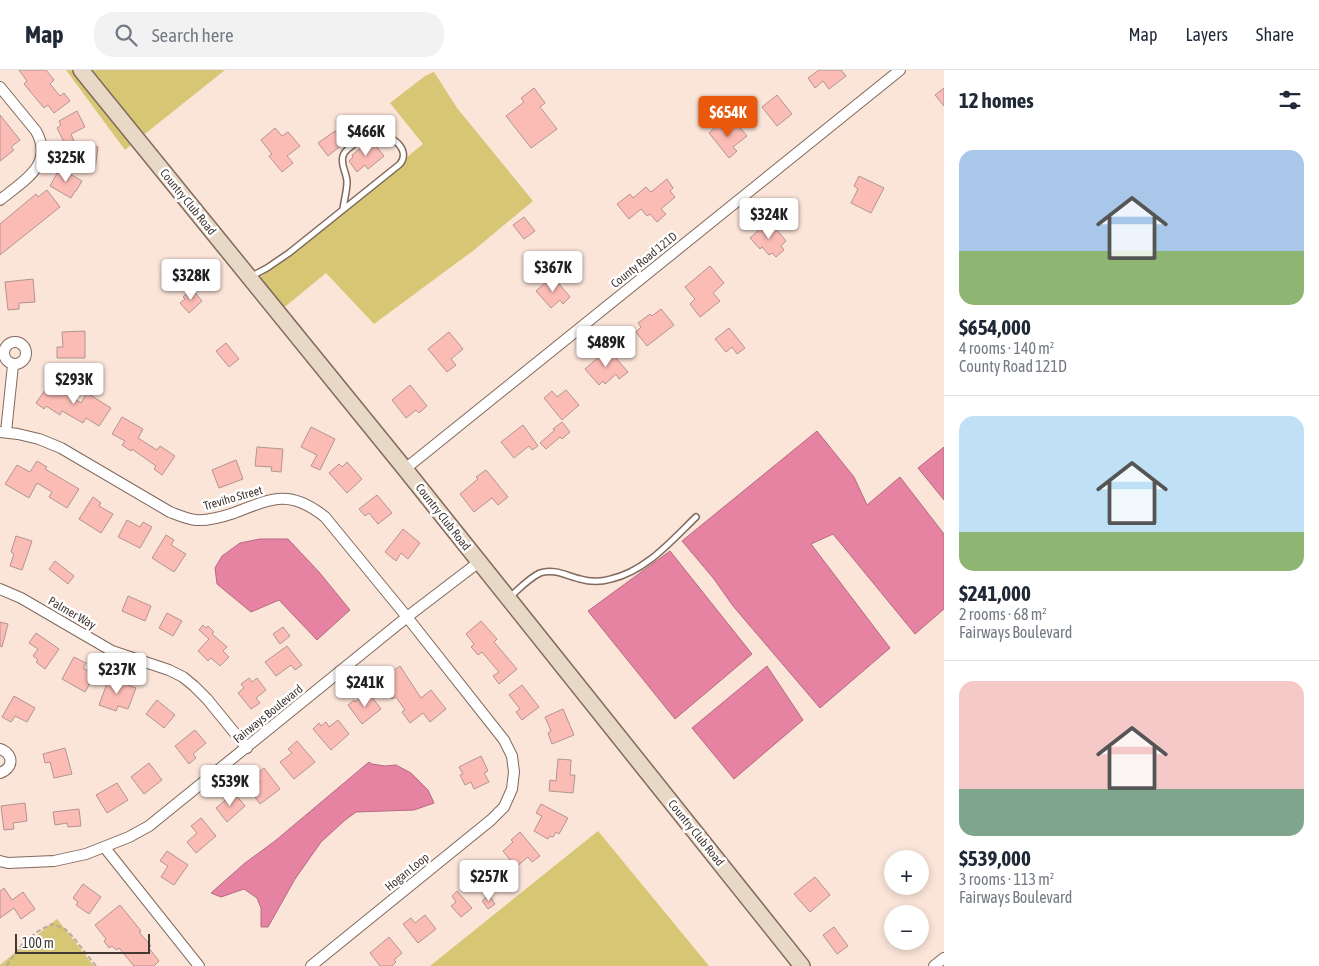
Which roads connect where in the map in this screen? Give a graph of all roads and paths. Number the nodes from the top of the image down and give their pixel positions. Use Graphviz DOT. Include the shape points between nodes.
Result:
graph roads {
  1 [pos="81,70"];
  2 [pos="900,70"];
  3 [pos="0,87"];
  4 [pos="0,200"];
  5 [pos="343,209"];
  6 [pos="249,278"];
  7 [pos="13,365"];
  8 [pos="3,432"];
  9 [pos="405,469"];
  10 [pos="696,517"];
  11 [pos="479,562"];
  12 [pos="0,589"];
  13 [pos="508,599"];
  14 [pos="406,617"];
  15 [pos="247,748"];
  16 [pos="0,749"];
  17 [pos="0,773"];
  18 [pos="105,848"];
  19 [pos="0,861"];
  20 [pos="944,958"];
  21 [pos="7,966"];
  22 [pos="96,966"];
  23 [pos="199,966"];
  24 [pos="311,966"];
  25 [pos="802,966"];
  26 [pos="934,966"];
  1 -- 6 [label="street, Country Club Road"];
  2 -- 9 [label="street, County Road 121D"];
  3 -- 4 [label="street" via="36,131 42,148 36,169"];
  5 -- 5 [label="lane" via="404,160 398,143 381,134 373,134 345,151 342,160 347,183"];
  5 -- 6 [label="lane" via="289,253"];
  6 -- 9 [label="street, Country Club Road"];
  7 -- 8 [label="street, Treviho Street"];
  8 -- 14 [label="street, Treviho Street" via="39,439 60,448 182,517 210,520 277,499 303,502 325,517"];
  9 -- 11 [label="street, Country Club Road"];
  10 -- 13 [label="lane" via="658,554 623,576 594,582 548,571 536,576"];
  11 -- 13 [label="street, Country Club Road"];
  11 -- 14 [label="street, Fairways Boulevard"];
  12 -- 15 [label="street, Palmer Way" via="112,651 183,678 207,699"];
  13 -- 25 [label="street, Country Club Road"];
  14 -- 15 [label="street, Fairways Boulevard"];
  14 -- 24 [label="street, Hogan Loop" via="504,740 512,756 512,789 504,807 492,820"];
  15 -- 18 [label="street, Fairways Boulevard" via="149,826"];
  16 -- 17 [label="street" via="7,752 10,761 7,770"];
  18 -- 19 [label="street, Fairways Boulevard" via="54,862"];
  18 -- 23 [label="street"];
  20 -- 26 [label="street"];
  21 -- 22 [label="path" via="21,945 52,924 65,929"];
}
